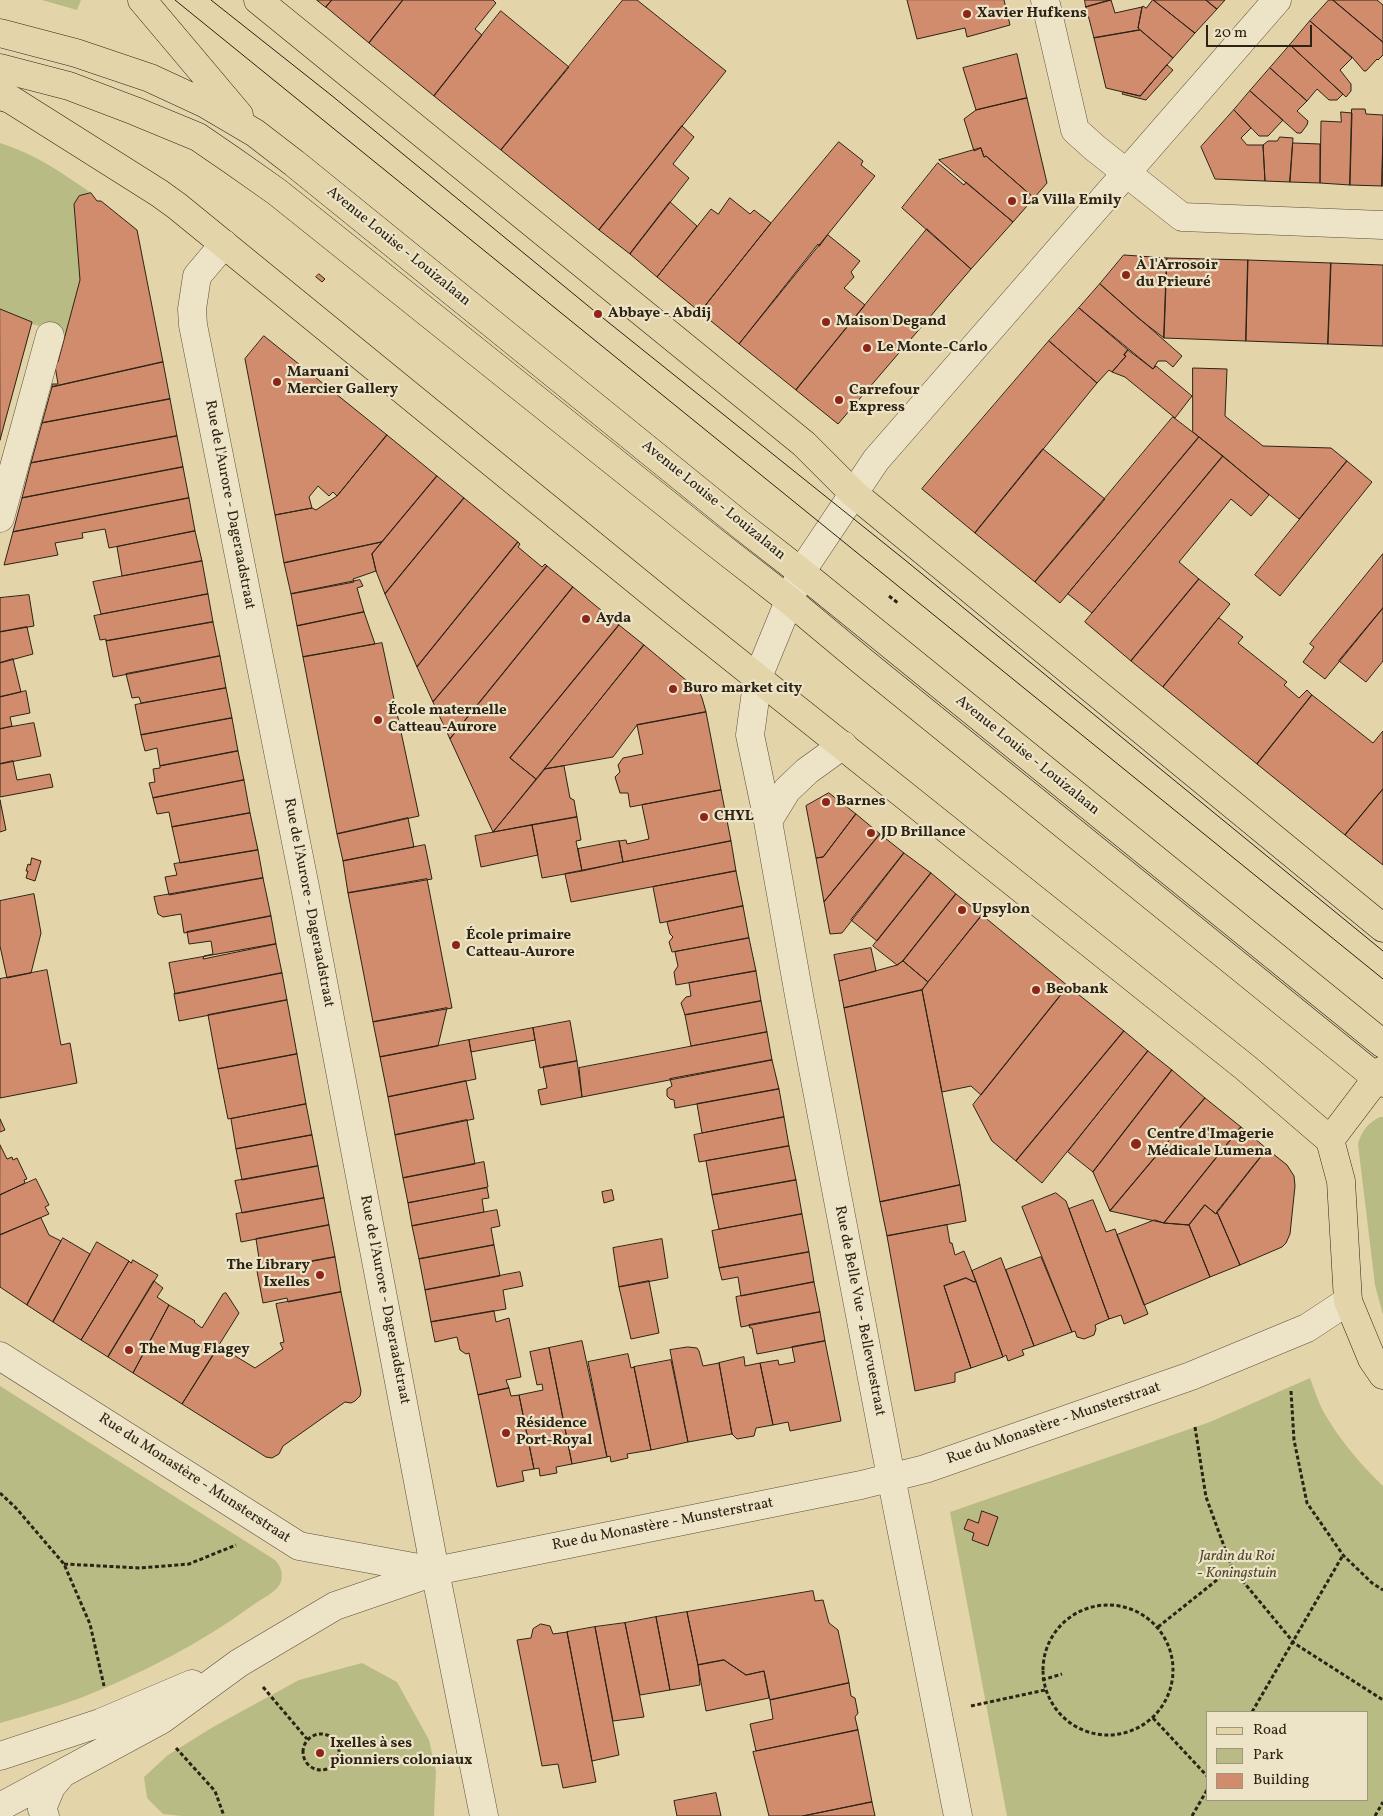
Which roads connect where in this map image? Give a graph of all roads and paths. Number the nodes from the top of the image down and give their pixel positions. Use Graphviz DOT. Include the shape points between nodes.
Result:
graph roads {
  1 [pos="142,0"];
  2 [pos="258,0"];
  3 [pos="1045,0"];
  4 [pos="1277,0"];
  5 [pos="0,33"];
  6 [pos="0,68"];
  7 [pos="0,96"];
  8 [pos="255,134"];
  9 [pos="1126,172"];
  10 [pos="1383,226"];
  11 [pos="224,244"];
  12 [pos="50,336"];
  13 [pos="853,493"];
  14 [pos="0,518"];
  15 [pos="802,572"];
  16 [pos="889,596"];
  17 [pos="790,601"];
  18 [pos="898,603"];
  19 [pos="758,677"];
  20 [pos="843,744"];
  21 [pos="768,820"];
  22 [pos="1383,928"];
  23 [pos="1383,1044"];
  24 [pos="1381,1077"];
  25 [pos="1330,1140"];
  26 [pos="1348,1301"];
  27 [pos="0,1356"];
  28 [pos="1383,1375"];
  29 [pos="1291,1390"];
  30 [pos="1195,1427"];
  31 [pos="892,1479"];
  32 [pos="0,1493"];
  33 [pos="243,1542"];
  34 [pos="1343,1555"];
  35 [pos="64,1564"];
  36 [pos="1232,1568"];
  37 [pos="435,1571"];
  38 [pos="1383,1590"];
  39 [pos="1158,1628"];
  40 [pos="1294,1643"];
  41 [pos="239,1663"];
  42 [pos="1062,1674"];
  43 [pos="1042,1680"];
  44 [pos="264,1687"];
  45 [pos="105,1690"];
  46 [pos="1045,1690"];
  47 [pos="1383,1700"];
  48 [pos="971,1706"];
  49 [pos="1253,1711"];
  50 [pos="1153,1718"];
  51 [pos="307,1739"];
  52 [pos="171,1742"];
  53 [pos="0,1756"];
  54 [pos="63,1772"];
  55 [pos="1206,1775"];
  56 [pos="1206,1792"];
  57 [pos="1383,1802"];
  58 [pos="0,1807"];
  59 [pos="956,1808"];
  60 [pos="45,1816"];
  61 [pos="224,1816"];
  62 [pos="484,1816"];
  63 [pos="1192,1816"];
  64 [pos="1375,1816"];
  1 -- 8 [label="main road"];
  2 -- 13 [label="main road" via="804,444"];
  3 -- 9 [label="street" via="1075,130"];
  4 -- 9 [label="street, Rue de Belle Vue - Bellevuestraat"];
  5 -- 8 [label="main road, Avenue Louise - Louizalaan" via="76,53 150,78 204,103"];
  6 -- 17 [label="main road, Avenue Louise - Louizalaan" via="68,86 198,137 277,192"];
  7 -- 11 [label="main road" via="10,99 159,193"];
  8 -- 15 [label="main road, Avenue Louise - Louizalaan"];
  9 -- 10 [label="street" via="1182,217"];
  9 -- 13 [label="street, Rue de Belle Vue - Bellevuestraat" via="880,454"];
  11 -- 19 [label="main road"];
  11 -- 37 [label="street, Rue de l'Aurore - Dageraadstraat" via="197,276 193,325 306,892"];
  12 -- 14 [label="street"];
  13 -- 15 [label="street, Rue de Belle Vue - Bellevuestraat"];
  13 -- 22 [label="main road"];
  15 -- 17 [label="street, Rue de Belle Vue - Bellevuestraat"];
  15 -- 23 [label="main road, Avenue Louise - Louizalaan"];
  16 -- 18 [label="path"];
  17 -- 19 [label="street, Rue de Belle Vue - Bellevuestraat"];
  17 -- 24 [label="main road, Avenue Louise - Louizalaan"];
  19 -- 20 [label="main road"];
  19 -- 21 [label="street, Rue de Belle Vue - Bellevuestraat" via="750,735"];
  20 -- 21 [label="street" via="787,790"];
  20 -- 25 [label="main road" via="1246,1068"];
  21 -- 31 [label="street, Rue de Belle Vue - Bellevuestraat"];
  24 -- 25 [label="main road, Avenue Louise - Louizalaan"];
  25 -- 26 [label="main road" via="1341,1181"];
  26 -- 28 [label="main road" via="1372,1359"];
  26 -- 31 [label="street, Rue du Monastère - Munsterstraat" via="1307,1328 1191,1376"];
  27 -- 37 [label="street, Rue du Monastère - Munsterstraat" via="299,1546"];
  29 -- 34 [label="path" via="1294,1440 1307,1502"];
  30 -- 36 [label="path" via="1206,1497"];
  31 -- 37 [label="street, Rue du Monastère - Munsterstraat"];
  31 -- 59 [label="street, Rue de Belle Vue - Bellevuestraat"];
  32 -- 35 [label="path"];
  33 -- 35 [label="path" via="190,1564 140,1568"];
  34 -- 38 [label="path"];
  34 -- 40 [label="path"];
  35 -- 45 [label="path" via="90,1624"];
  36 -- 39 [label="path"];
  36 -- 40 [label="path"];
  37 -- 41 [label="street" via="335,1606"];
  37 -- 62 [label="street, Rue de l'Aurore - Dageraadstraat"];
  39 -- 43 [label="path" via="1144,1615 1108,1604 1072,1615 1058,1627 1048,1643 1042,1661"];
  39 -- 50 [label="path" via="1168,1644 1173,1664 1172,1683 1166,1702"];
  40 -- 47 [label="path"];
  40 -- 49 [label="path"];
  41 -- 53 [label="street" via="100,1723"];
  41 -- 54 [label="street" via="160,1720"];
  42 -- 43 [label="path"];
  43 -- 46 [label="path"];
  44 -- 51 [label="path"];
  46 -- 48 [label="path"];
  46 -- 50 [label="path" via="1055,1710 1070,1725 1091,1734 1113,1736 1135,1730"];
  50 -- 55 [label="path"];
  51 -- 51 [label="path" via="303,1757 310,1766 321,1770 332,1766 339,1750 334,1739 324,1734"];
  52 -- 61 [label="path" via="215,1791"];
  54 -- 58 [label="street"];
  54 -- 60 [label="street" via="51,1786 42,1809"];
  56 -- 63 [label="path"];
  57 -- 64 [label="path"];
}
